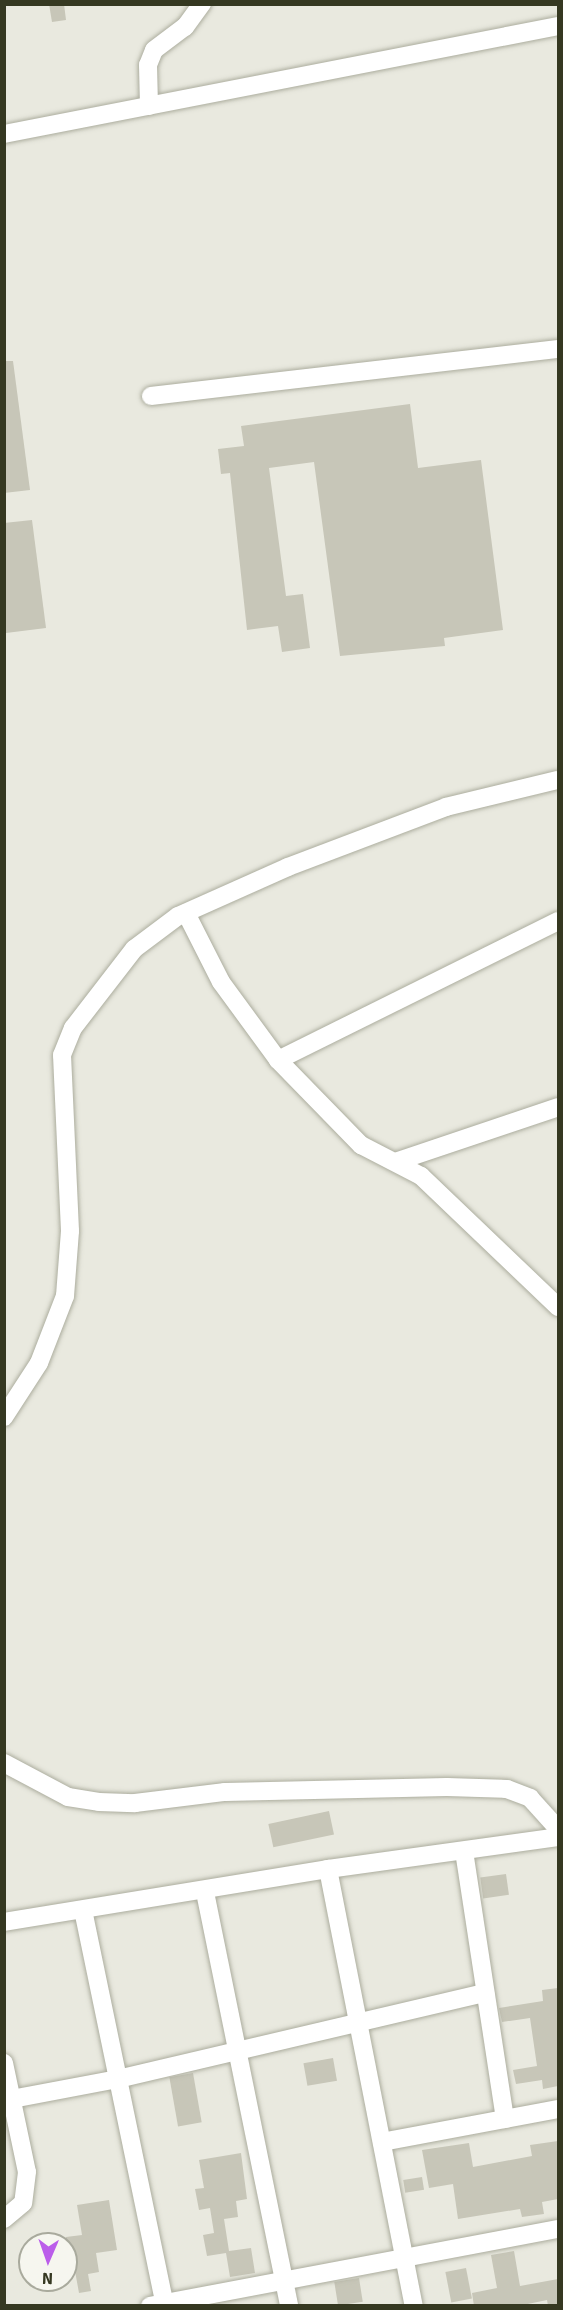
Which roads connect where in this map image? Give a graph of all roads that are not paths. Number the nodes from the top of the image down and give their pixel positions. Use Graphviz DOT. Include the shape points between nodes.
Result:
graph roads {
  1 [pos="202,4"];
  2 [pos="558,26"];
  3 [pos="149,106"];
  4 [pos="4,134"];
  5 [pos="558,349"];
  6 [pos="151,396"];
  7 [pos="558,780"];
  8 [pos="186,913"];
  9 [pos="558,921"];
  10 [pos="278,1060"];
  11 [pos="558,1107"];
  12 [pos="398,1161"];
  13 [pos="558,1306"];
  14 [pos="4,1417"];
  15 [pos="4,1763"];
  16 [pos="558,1829"];
  17 [pos="558,1838"];
  18 [pos="464,1851"];
  19 [pos="328,1869"];
  20 [pos="205,1892"];
  21 [pos="84,1910"];
  22 [pos="4,1922"];
  23 [pos="485,1993"];
  24 [pos="358,2020"];
  25 [pos="238,2052"];
  26 [pos="4,2063"];
  27 [pos="118,2079"];
  28 [pos="12,2099"];
  29 [pos="558,2109"];
  30 [pos="505,2119"];
  31 [pos="382,2142"];
  32 [pos="4,2219"];
  33 [pos="558,2229"];
  34 [pos="405,2256"];
  35 [pos="284,2279"];
  36 [pos="160,2305"];
  37 [pos="289,2306"];
  38 [pos="414,2306"];
  1 -- 3 [label="street" via="185,27 153,50 148,65"];
  2 -- 3 [label="street"];
  3 -- 4 [label="street"];
  5 -- 6 [label="street"];
  7 -- 8 [label="street" via="446,807 288,867"];
  8 -- 10 [label="street" via="221,982"];
  8 -- 14 [label="street" via="134,949 74,1028 62,1055 70,1231 65,1296 39,1363"];
  9 -- 10 [label="street"];
  10 -- 12 [label="street" via="361,1145"];
  11 -- 12 [label="street"];
  12 -- 13 [label="street" via="420,1176"];
  15 -- 16 [label="street" via="68,1797 99,1802 135,1803 225,1792 507,1789 531,1798"];
  17 -- 18 [label="street"];
  18 -- 19 [label="street"];
  18 -- 23 [label="street"];
  19 -- 20 [label="street"];
  19 -- 24 [label="street"];
  20 -- 21 [label="street"];
  20 -- 25 [label="street"];
  21 -- 22 [label="street"];
  21 -- 27 [label="street"];
  23 -- 24 [label="street"];
  23 -- 30 [label="street"];
  24 -- 25 [label="street"];
  24 -- 31 [label="street"];
  25 -- 27 [label="street"];
  25 -- 35 [label="street"];
  26 -- 28 [label="street"];
  27 -- 28 [label="street"];
  27 -- 36 [label="street"];
  28 -- 32 [label="street" via="27,2189 22,2203"];
  29 -- 30 [label="street"];
  30 -- 31 [label="street"];
  31 -- 34 [label="street"];
  33 -- 34 [label="street"];
  34 -- 35 [label="street"];
  34 -- 38 [label="street"];
  35 -- 36 [label="street"];
  35 -- 37 [label="street"];
}
